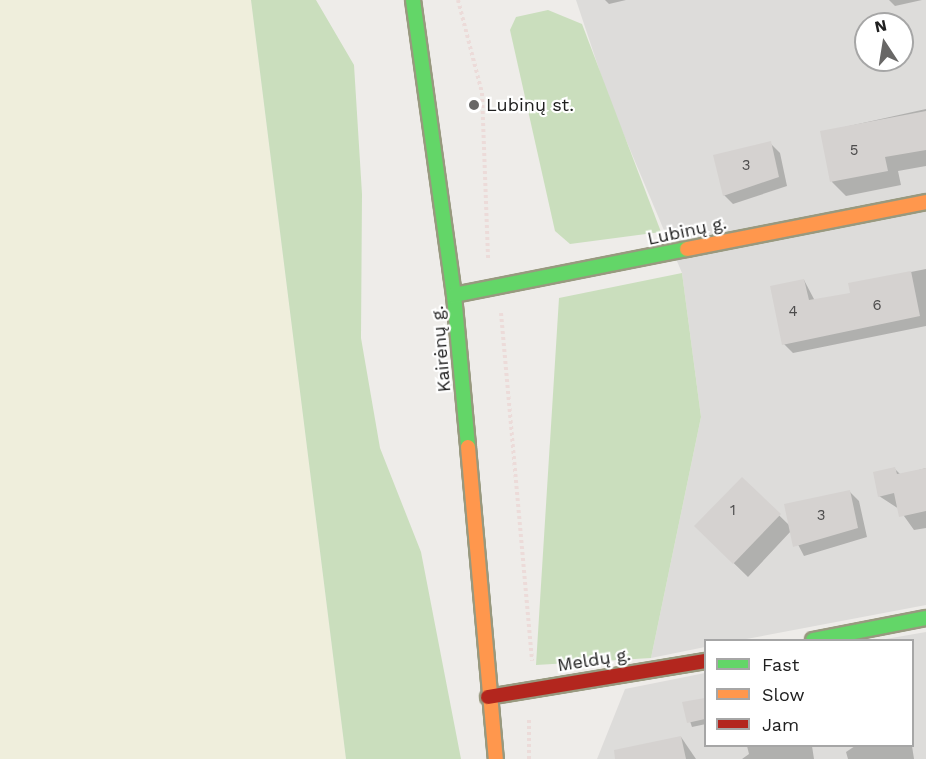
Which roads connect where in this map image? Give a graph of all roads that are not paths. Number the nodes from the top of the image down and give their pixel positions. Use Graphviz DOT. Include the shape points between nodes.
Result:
graph roads {
  1 [pos="413,0"];
  2 [pos="926,202"];
  3 [pos="454,295"];
  4 [pos="926,618"];
  5 [pos="818,639"];
  6 [pos="704,661"];
  7 [pos="488,697"];
  8 [pos="496,759"];
  1 -- 3 [label="street, Kairėnų g."];
  2 -- 3 [label="street, Lubinų g."];
  3 -- 7 [label="street, Kairėnų g."];
  4 -- 5 [label="street"];
  6 -- 7 [label="street, Meldų g."];
  7 -- 8 [label="street, Kairėnų g."];
}
